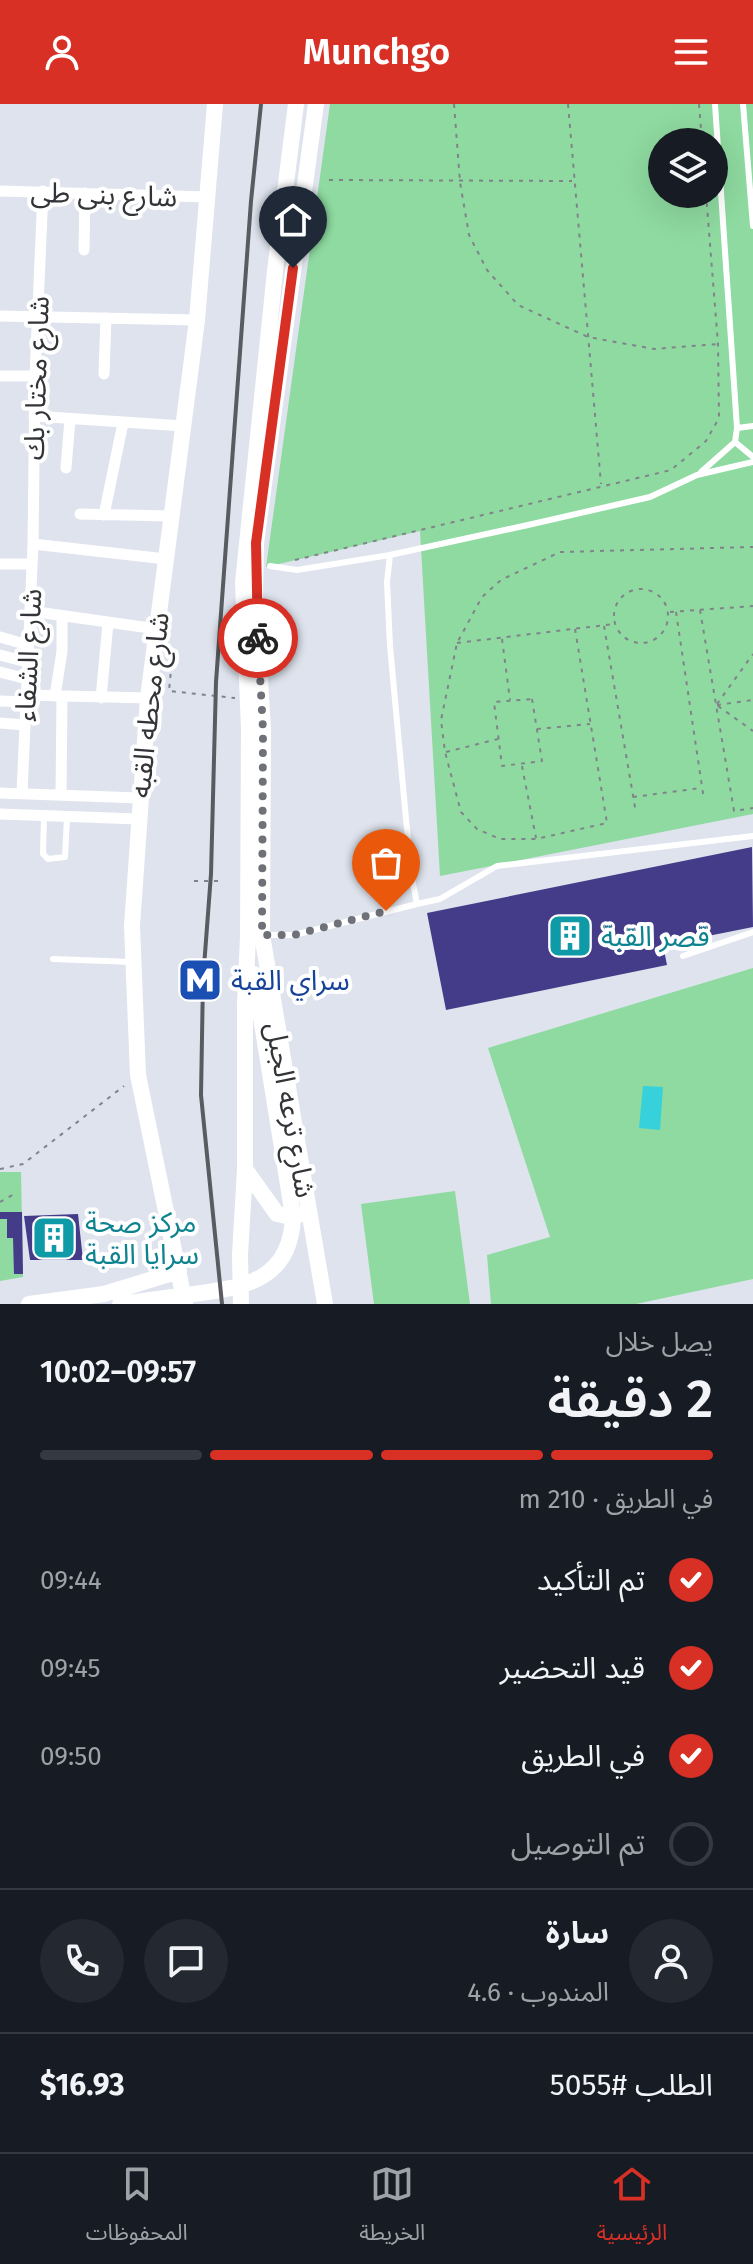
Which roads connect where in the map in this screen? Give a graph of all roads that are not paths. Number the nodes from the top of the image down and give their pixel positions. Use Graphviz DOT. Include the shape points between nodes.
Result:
graph roads {
  1 [pos="215,104"];
  2 [pos="296,104"];
  3 [pos="316,104"];
  4 [pos="715,104"];
  5 [pos="743,104"];
  6 [pos="0,191"];
  7 [pos="43,191"];
  8 [pos="85,193"];
  9 [pos="208,197"];
  10 [pos="753,226"];
  11 [pos="84,250"];
  12 [pos="0,316"];
  13 [pos="38,317"];
  14 [pos="106,318"];
  15 [pos="197,320"];
  16 [pos="104,374"];
  17 [pos="0,376"];
  18 [pos="35,376"];
  19 [pos="34,416"];
  20 [pos="70,419"];
  21 [pos="123,423"];
  22 [pos="183,426"];
  23 [pos="753,426"];
  24 [pos="737,428"];
  25 [pos="735,442"];
  26 [pos="753,460"];
  27 [pos="66,468"];
  28 [pos="697,475"];
  29 [pos="80,514"];
  30 [pos="104,515"];
  31 [pos="171,516"];
  32 [pos="33,544"];
  33 [pos="390,555"];
  34 [pos="166,559"];
  35 [pos="0,564"];
  36 [pos="32,564"];
  37 [pos="270,566"];
  38 [pos="30,611"];
  39 [pos="62,616"];
  40 [pos="108,623"];
  41 [pos="157,629"];
  42 [pos="0,637"];
  43 [pos="28,645"];
  44 [pos="0,655"];
  45 [pos="27,662"];
  46 [pos="0,672"];
  47 [pos="27,679"];
  48 [pos="59,697"];
  49 [pos="101,698"];
  50 [pos="148,698"];
  51 [pos="26,699"];
  52 [pos="0,701"];
  53 [pos="0,723"];
  54 [pos="25,725"];
  55 [pos="0,793"];
  56 [pos="22,793"];
  57 [pos="61,795"];
  58 [pos="139,798"];
  59 [pos="0,814"];
  60 [pos="44,816"];
  61 [pos="67,817"];
  62 [pos="138,819"];
  63 [pos="753,836"];
  64 [pos="417,904"];
  65 [pos="753,932"];
  66 [pos="255,936"];
  67 [pos="683,956"];
  68 [pos="53,959"];
  69 [pos="132,962"];
  70 [pos="245,1169"];
  71 [pos="307,1206"];
  72 [pos="179,1271"];
  73 [pos="104,1294"];
  74 [pos="29,1304"];
  75 [pos="120,1304"];
  76 [pos="127,1304"];
  77 [pos="185,1304"];
  78 [pos="241,1304"];
  79 [pos="325,1304"];
  1 -- 9 [label="main road, شارع محطه القبه"];
  2 -- 66 [label="main road, شارع ترعه الجبل" via="243,570"];
  3 -- 66 [label="main road, شارع ترعه الجبل" via="256,543 263,730"];
  4 -- 24 [label="lane"];
  5 -- 10 [label="lane"];
  6 -- 7 [label="street, شارع بنى طى"];
  7 -- 8 [label="street, شارع بنى طى"];
  7 -- 13 [label="street, شارع مختار بك"];
  8 -- 9 [label="street, شارع بنى طى"];
  8 -- 11 [label="street"];
  9 -- 15 [label="main road, شارع محطه القبه"];
  12 -- 13 [label="street"];
  13 -- 14 [label="street"];
  13 -- 18 [label="street, شارع مختار بك"];
  14 -- 15 [label="street"];
  14 -- 16 [label="street"];
  15 -- 22 [label="main road, شارع محطه القبه"];
  17 -- 18 [label="street"];
  18 -- 19 [label="street, شارع مختار بك"];
  19 -- 20 [label="street"];
  19 -- 32 [label="street, شارع مختار بك"];
  20 -- 21 [label="street"];
  20 -- 27 [label="street"];
  21 -- 22 [label="street"];
  21 -- 30 [label="street"];
  22 -- 31 [label="main road, شارع محطه القبه"];
  23 -- 24 [label="lane"];
  24 -- 25 [label="lane"];
  25 -- 26 [label="lane"];
  25 -- 28 [label="lane"];
  26 -- 28 [label="lane"];
  28 -- 33 [label="lane" via="650,497"];
  29 -- 30 [label="street"];
  30 -- 31 [label="street"];
  31 -- 34 [label="main road, شارع محطه القبه"];
  32 -- 34 [label="street"];
  32 -- 36 [label="street, شارع مختار بك"];
  33 -- 37 [label="lane" via="297,570"];
  33 -- 64 [label="lane" via="390,646"];
  34 -- 41 [label="main road, شارع محطه القبه"];
  35 -- 36 [label="street"];
  36 -- 38 [label="street, شارع الشفاء"];
  38 -- 39 [label="street"];
  38 -- 43 [label="street, شارع الشفاء"];
  39 -- 40 [label="street"];
  39 -- 48 [label="street"];
  40 -- 41 [label="street"];
  40 -- 49 [label="street"];
  41 -- 50 [label="main road, شارع محطه القبه"];
  42 -- 43 [label="street"];
  43 -- 45 [label="street, شارع الشفاء"];
  44 -- 45 [label="street"];
  45 -- 47 [label="street, شارع الشفاء"];
  46 -- 47 [label="street"];
  47 -- 51 [label="street, شارع الشفاء"];
  48 -- 49 [label="street"];
  48 -- 51 [label="street"];
  48 -- 57 [label="street"];
  49 -- 50 [label="street"];
  50 -- 58 [label="main road, شارع محطه القبه"];
  51 -- 52 [label="street"];
  51 -- 54 [label="street, شارع الشفاء"];
  53 -- 54 [label="street"];
  54 -- 56 [label="street, شارع الشفاء"];
  55 -- 56 [label="street"];
  56 -- 57 [label="street"];
  57 -- 58 [label="street"];
  58 -- 62 [label="main road, شارع محطه القبه"];
  59 -- 60 [label="street"];
  60 -- 61 [label="street"];
  60 -- 61 [label="lane" via="43,854 48,859 65,857"];
  61 -- 62 [label="street"];
  62 -- 69 [label="main road, شارع محطه القبه"];
  63 -- 64 [label="lane" via="497,866 440,899"];
  64 -- 66 [label="lane" via="294,935"];
  65 -- 67 [label="lane"];
  66 -- 70 [label="main road, شارع ترعه الجبل"];
  66 -- 71 [label="main road, شارع ترعه الجبل"];
  66 -- 75 [label="main road, شارع ترعه الجبل" via="258,1000 293,1216 284,1254 267,1274 243,1286"];
  68 -- 69 [label="lane"];
  69 -- 72 [label="main road, شارع محطه القبه" via="138,1075"];
  70 -- 71 [label="main road" via="277,1214 298,1216"];
  70 -- 78 [label="main road, شارع ترعه الجبل"];
  71 -- 79 [label="main road, شارع ترعه الجبل"];
  72 -- 73 [label="main road"];
  72 -- 77 [label="main road, شارع محطه القبه"];
  73 -- 74 [label="main road"];
  73 -- 76 [label="main road"];
}
